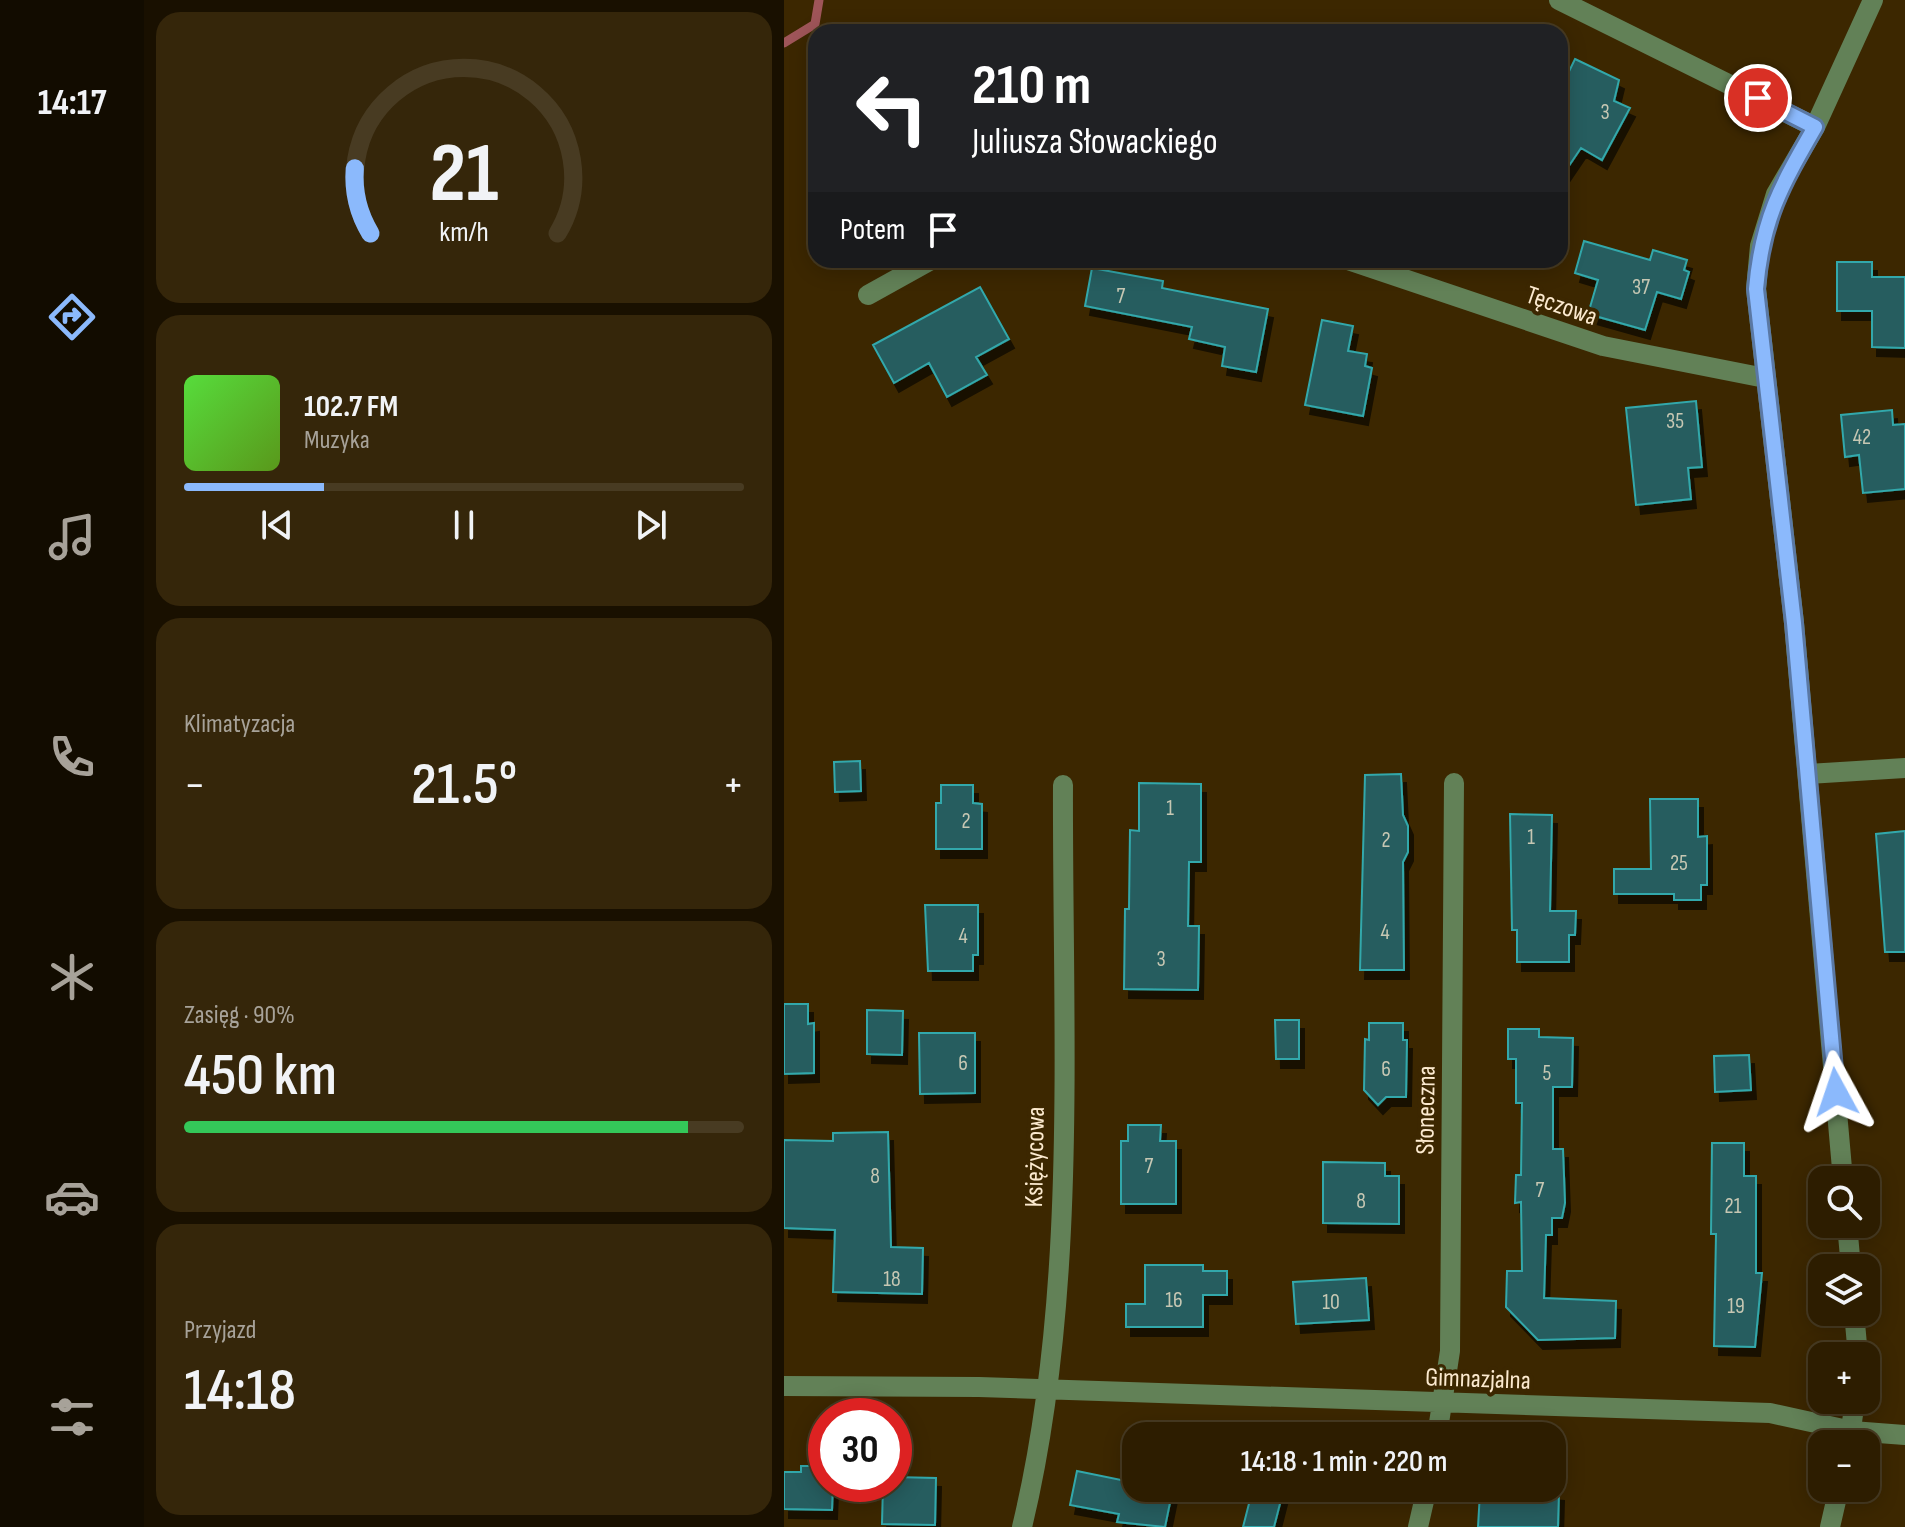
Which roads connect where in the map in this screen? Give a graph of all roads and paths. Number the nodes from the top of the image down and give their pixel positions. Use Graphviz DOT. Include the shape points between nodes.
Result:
graph roads {
  1 [pos="1559,0"];
  2 [pos="1873,0"];
  3 [pos="1815,127"];
  4 [pos="917,268"];
  5 [pos="1372,268"];
  6 [pos="868,295"];
  7 [pos="1765,378"];
  8 [pos="1905,768"];
  9 [pos="1808,774"];
  10 [pos="1454,783"];
  11 [pos="1063,785"];
  12 [pos="1842,1166"];
  13 [pos="784,1386"];
  14 [pos="1047,1391"];
  15 [pos="1441,1403"];
  16 [pos="1439,1422"];
  17 [pos="1825,1430"];
  18 [pos="1905,1435"];
  19 [pos="1880,1436"];
  20 [pos="1424,1502"];
  21 [pos="1836,1502"];
  22 [pos="1022,1527"];
  23 [pos="1418,1527"];
  24 [pos="1830,1527"];
  1 -- 3 [label="street"];
  2 -- 3 [label="street"];
  3 -- 7 [label="street" via="1776,194 1760,246 1756,289"];
  4 -- 6 [label="street"];
  5 -- 7 [label="street, Tęczowa" via="1603,346"];
  7 -- 9 [label="street"];
  8 -- 9 [label="street"];
  9 -- 12 [label="street"];
  10 -- 15 [label="street, Słoneczna" via="1450,1351"];
  11 -- 14 [label="street, Księżycowa" via="1061,1144"];
  13 -- 14 [label="street, Gimnazjalna"];
  14 -- 15 [label="street, Gimnazjalna"];
  14 -- 22 [label="street, Księżycowa" via="1041,1447"];
  15 -- 16 [label="street, Słoneczna"];
  15 -- 17 [label="street, Gimnazjalna" via="1770,1413"];
  18 -- 19 [label="street, Gimnazjalna"];
  20 -- 23 [label="street"];
  21 -- 24 [label="street"];
}
